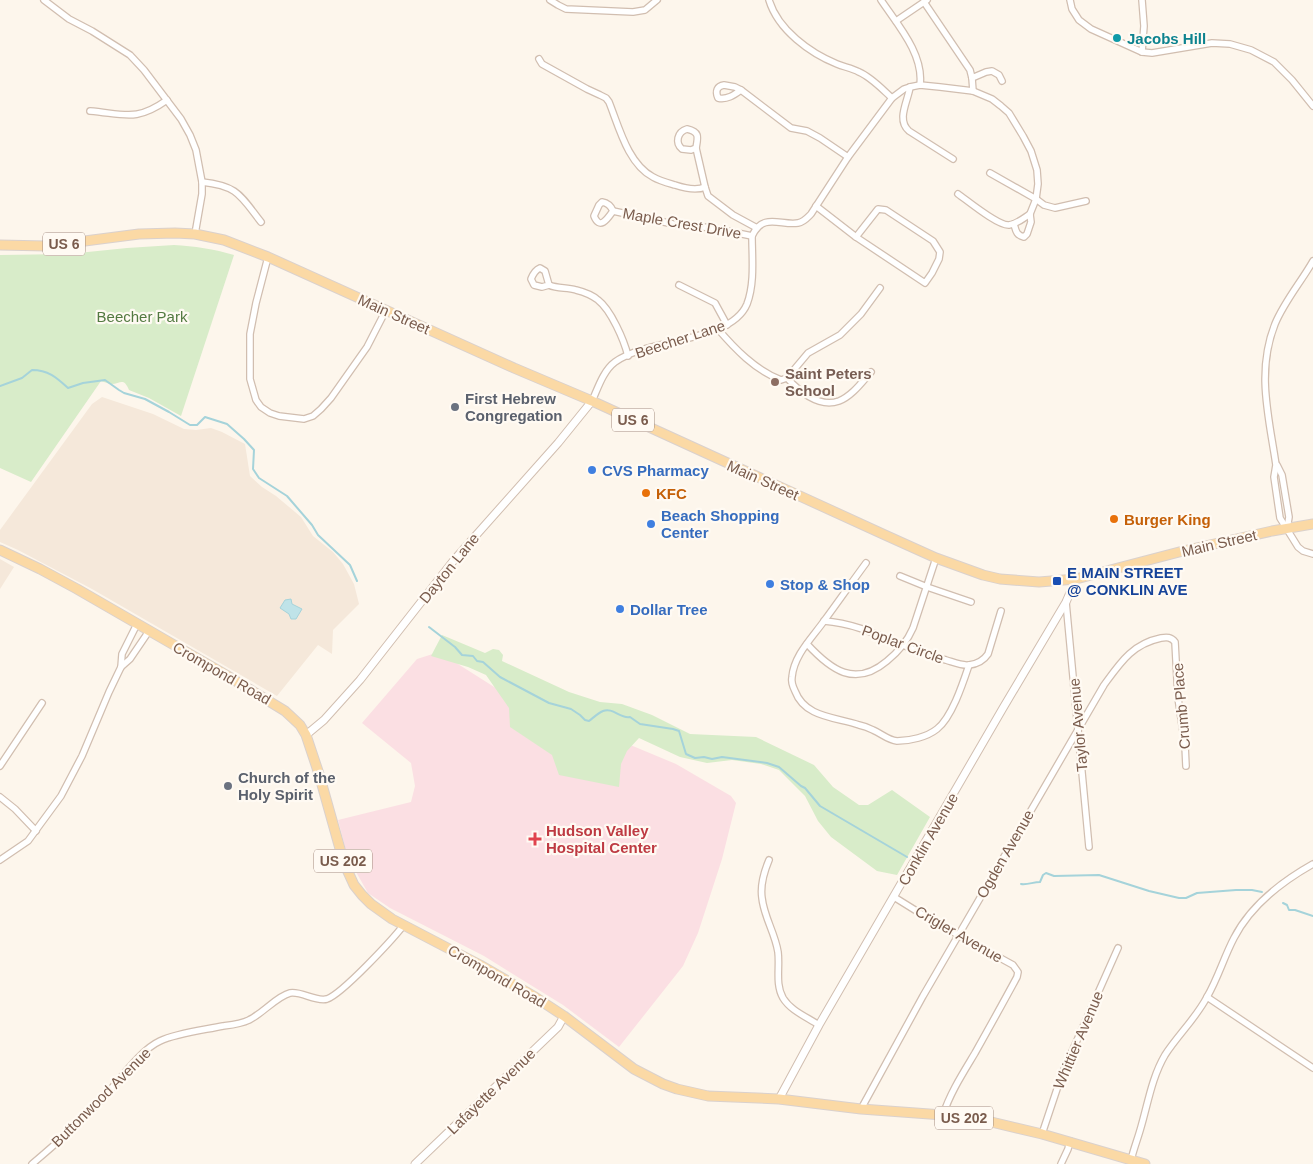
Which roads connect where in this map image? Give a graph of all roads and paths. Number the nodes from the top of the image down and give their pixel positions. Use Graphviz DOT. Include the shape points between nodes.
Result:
graph roads {
  1 [pos="44,0"];
  2 [pos="550,0"];
  3 [pos="657,0"];
  4 [pos="769,0"];
  5 [pos="881,0"];
  6 [pos="1070,0"];
  7 [pos="1142,0"];
  8 [pos="926,1"];
  9 [pos="896,22"];
  10 [pos="1142,52"];
  11 [pos="539,59"];
  12 [pos="972,78"];
  13 [pos="1002,81"];
  14 [pos="920,85"];
  15 [pos="910,87"];
  16 [pos="741,90"];
  17 [pos="973,91"];
  18 [pos="892,98"];
  19 [pos="167,100"];
  20 [pos="1313,106"];
  21 [pos="90,111"];
  22 [pos="696,148"];
  23 [pos="848,158"];
  24 [pos="953,159"];
  25 [pos="990,173"];
  26 [pos="202,182"];
  27 [pos="705,187"];
  28 [pos="958,194"];
  29 [pos="1036,199"];
  30 [pos="1086,202"];
  31 [pos="816,206"];
  32 [pos="613,211"];
  33 [pos="1030,214"];
  34 [pos="261,222"];
  35 [pos="1014,224"];
  36 [pos="757,228"];
  37 [pos="196,234"];
  38 [pos="752,236"];
  39 [pos="856,237"];
  40 [pos="0,244"];
  41 [pos="268,257"];
  42 [pos="1313,261"];
  43 [pos="549,285"];
  44 [pos="679,285"];
  45 [pos="880,288"];
  46 [pos="386,310"];
  47 [pos="727,325"];
  48 [pos="717,328"];
  49 [pos="628,356"];
  50 [pos="871,372"];
  51 [pos="788,378"];
  52 [pos="592,401"];
  53 [pos="1313,524"];
  54 [pos="1287,529"];
  55 [pos="0,550"];
  56 [pos="1313,554"];
  57 [pos="936,558"];
  58 [pos="866,563"];
  59 [pos="900,576"];
  60 [pos="1076,578"];
  61 [pos="927,587"];
  62 [pos="971,602"];
  63 [pos="1066,602"];
  64 [pos="1001,611"];
  65 [pos="824,621"];
  66 [pos="137,624"];
  67 [pos="149,631"];
  68 [pos="807,644"];
  69 [pos="904,644"];
  70 [pos="1175,647"];
  71 [pos="969,665"];
  72 [pos="121,667"];
  73 [pos="42,704"];
  74 [pos="1078,728"];
  75 [pos="306,735"];
  76 [pos="0,766"];
  77 [pos="1186,766"];
  78 [pos="0,797"];
  79 [pos="36,832"];
  80 [pos="1089,847"];
  81 [pos="0,860"];
  82 [pos="769,860"];
  83 [pos="1313,864"];
  84 [pos="894,897"];
  85 [pos="403,926"];
  86 [pos="959,935"];
  87 [pos="1118,948"];
  88 [pos="1207,997"];
  89 [pos="564,1016"];
  90 [pos="819,1025"];
  91 [pos="1313,1068"];
  92 [pos="778,1099"];
  93 [pos="861,1109"];
  94 [pos="943,1115"];
  95 [pos="1042,1134"];
  96 [pos="1070,1142"];
  97 [pos="1132,1160"];
  98 [pos="32,1164"];
  99 [pos="415,1164"];
  100 [pos="1061,1164"];
  101 [pos="1145,1164"];
  1 -- 19 [label="street" via="69,19 130,55"];
  2 -- 3 [label="street" via="566,8 633,12 645,10"];
  4 -- 18 [label="street" via="783,24 799,42 837,64 860,72"];
  5 -- 9 [label="street"];
  6 -- 10 [label="street" via="1079,20 1091,29"];
  7 -- 10 [label="street"];
  8 -- 9 [label="street"];
  8 -- 12 [label="street"];
  9 -- 14 [label="street" via="917,57"];
  10 -- 20 [label="street" via="1212,44 1230,44 1251,50 1274,62"];
  11 -- 27 [label="street" via="542,64 606,98 629,150 642,170 679,187"];
  12 -- 13 [label="street" via="992,71"];
  12 -- 17 [label="street"];
  14 -- 15 [label="street"];
  14 -- 17 [label="street"];
  15 -- 18 [label="street"];
  15 -- 24 [label="street" via="902,119 904,126"];
  16 -- 23 [label="street" via="792,128 807,131"];
  17 -- 29 [label="street" via="992,99 1009,113 1023,136 1037,170"];
  18 -- 23 [label="street"];
  19 -- 21 [label="street" via="155,109 135,115"];
  19 -- 26 [label="street" via="190,135"];
  22 -- 27 [label="street"];
  23 -- 31 [label="street"];
  25 -- 29 [label="street"];
  26 -- 34 [label="street" via="234,190"];
  26 -- 37 [label="street"];
  27 -- 36 [label="street" via="708,196"];
  28 -- 35 [label="street" via="1000,222"];
  29 -- 30 [label="street" via="1055,208"];
  29 -- 33 [label="street"];
  31 -- 36 [label="street" via="806,220 799,223 772,221"];
  31 -- 39 [label="street"];
  32 -- 38 [label="street, Maple Crest Drive"];
  33 -- 35 [label="street"];
  33 -- 35 [label="street" via="1031,222 1024,237 1017,234"];
  36 -- 38 [label="street"];
  37 -- 40 [label="main road, Main Street / US 6" via="139,234 46,246"];
  37 -- 41 [label="main road, Main Street / US 6" via="224,240"];
  38 -- 47 [label="street, Beecher Lane" via="750,294 740,316"];
  39 -- 39 [label="street" via="925,283 940,259 940,252 933,241 886,210 878,209"];
  41 -- 46 [label="main road, Main Street / US 6"];
  41 -- 46 [label="street" via="250,334 250,379 256,400 270,413 304,419 322,409 356,365"];
  42 -- 54 [label="street" via="1275,324 1265,367 1264,388 1276,465 1274,477 1280,518"];
  43 -- 49 [label="street" via="575,289 598,300 615,323"];
  44 -- 47 [label="street" via="715,303"];
  45 -- 51 [label="street" via="840,335 808,352"];
  46 -- 52 [label="main road, Main Street / US 6"];
  47 -- 48 [label="street, Beecher Lane"];
  48 -- 49 [label="street, Beecher Lane"];
  48 -- 51 [label="street" via="760,370 781,380"];
  49 -- 52 [label="street, Beecher Lane" via="610,366"];
  50 -- 51 [label="street" via="850,394 834,402 812,398"];
  52 -- 57 [label="main road, Main Street / US 6"];
  52 -- 75 [label="street, Dayton Lane" via="454,560 354,687"];
  53 -- 54 [label="main road, Main Street / US 6"];
  54 -- 56 [label="street" via="1298,547"];
  54 -- 60 [label="main road, Main Street / US 6"];
  55 -- 66 [label="main road, Crompond Road / US 202"];
  57 -- 60 [label="main road, Main Street / US 6" via="1000,579 1039,582"];
  57 -- 61 [label="street"];
  58 -- 65 [label="street"];
  59 -- 61 [label="street"];
  60 -- 63 [label="street, Conklin Avenue"];
  61 -- 62 [label="street"];
  61 -- 69 [label="street"];
  63 -- 74 [label="street, Taylor Avenue"];
  63 -- 84 [label="street, Conklin Avenue"];
  64 -- 71 [label="street" via="988,654 985,659"];
  65 -- 68 [label="street"];
  65 -- 69 [label="street, Poplar Circle" via="848,624"];
  66 -- 67 [label="main road, Crompond Road / US 202"];
  66 -- 72 [label="street" via="122,654"];
  67 -- 72 [label="street"];
  67 -- 75 [label="main road, Crompond Road / US 202" via="276,705 293,718"];
  68 -- 69 [label="street" via="835,669 858,675 877,669"];
  68 -- 71 [label="street" via="794,666 792,678 797,697 811,711 822,716 858,724 895,740 923,736 938,728 952,708"];
  69 -- 71 [label="street, Poplar Circle" via="936,658"];
  70 -- 74 [label="street, Ogden Avenue" via="1173,639 1162,638 1129,653 1104,684"];
  70 -- 77 [label="street, Crumb Place"];
  72 -- 79 [label="street" via="76,769 62,796"];
  73 -- 76 [label="street"];
  74 -- 80 [label="street, Taylor Avenue"];
  74 -- 86 [label="street, Ogden Avenue"];
  75 -- 85 [label="main road, Crompond Road / US 202" via="348,874 371,904"];
  78 -- 79 [label="street"];
  79 -- 81 [label="street"];
  82 -- 90 [label="street" via="763,878 762,897 778,951 779,988 793,1009"];
  83 -- 88 [label="street" via="1268,895 1249,915 1234,937"];
  84 -- 86 [label="street, Crigler Avenue"];
  84 -- 90 [label="street, Conklin Avenue"];
  85 -- 89 [label="main road, Crompond Road / US 202" via="480,965"];
  85 -- 98 [label="street, Buttonwood Avenue" via="347,985 328,998 292,993 284,995 249,1020 159,1041"];
  86 -- 93 [label="street, Ogden Avenue"];
  86 -- 94 [label="street, Crigler Avenue" via="1013,965 1018,972 959,1079"];
  87 -- 95 [label="street, Whittier Avenue" via="1062,1074"];
  88 -- 91 [label="street"];
  88 -- 97 [label="street" via="1174,1042 1156,1076"];
  89 -- 92 [label="main road, Crompond Road / US 202" via="634,1069 663,1084 708,1096"];
  89 -- 99 [label="street, Lafayette Avenue" via="558,1027"];
  90 -- 92 [label="street, Conklin Avenue"];
  92 -- 93 [label="main road, Crompond Road / US 202"];
  93 -- 94 [label="main road, Crompond Road / US 202"];
  94 -- 95 [label="main road, Crompond Road / US 202" via="983,1120"];
  95 -- 96 [label="main road, Crompond Road / US 202"];
  96 -- 97 [label="main road, Crompond Road / US 202"];
  96 -- 100 [label="street"];
  97 -- 101 [label="main road, Crompond Road / US 202"];
}
